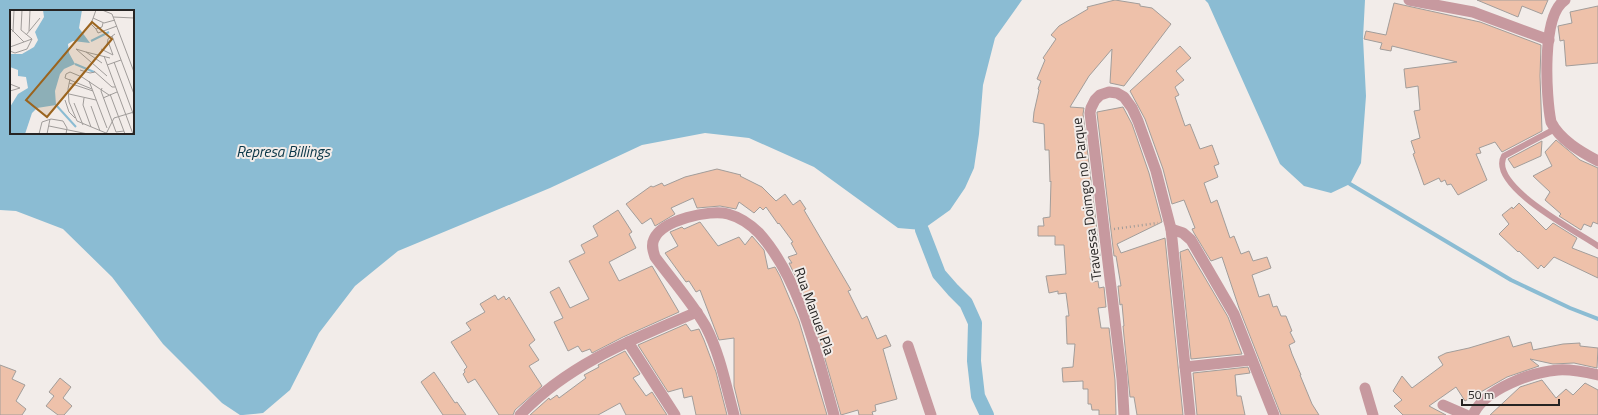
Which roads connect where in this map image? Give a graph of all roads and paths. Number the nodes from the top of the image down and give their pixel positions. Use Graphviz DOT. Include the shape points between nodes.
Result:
graph roads {
  1 [pos="1410,0"];
  2 [pos="1559,2"];
  3 [pos="1549,40"];
  4 [pos="1555,129"];
  5 [pos="1598,161"];
  6 [pos="1170,225"];
  7 [pos="1105,230"];
  8 [pos="1598,246"];
  9 [pos="697,312"];
  10 [pos="628,342"];
  11 [pos="908,346"];
  12 [pos="1251,360"];
  13 [pos="1185,367"];
  14 [pos="1598,375"];
  15 [pos="1365,388"];
  16 [pos="1443,405"];
  17 [pos="520,415"];
  18 [pos="675,415"];
  19 [pos="734,415"];
  20 [pos="834,415"];
  21 [pos="931,415"];
  22 [pos="1124,415"];
  23 [pos="1190,415"];
  24 [pos="1274,415"];
  25 [pos="1373,415"];
  26 [pos="1466,415"];
  27 [pos="1473,415"];
  1 -- 3 [label="street" via="1473,12"];
  2 -- 3 [label="street" via="1550,25"];
  3 -- 4 [label="street" via="1548,95 1551,122"];
  4 -- 5 [label="street" via="1571,144"];
  4 -- 8 [label="lane" via="1504,156 1504,171 1516,189 1533,204"];
  6 -- 7 [label="path"];
  6 -- 7 [label="street, Travessa Doimgo no Parque" via="1156,171 1138,121 1124,97 1109,92 1095,100 1090,113"];
  6 -- 12 [label="street" via="1196,246 1234,314"];
  6 -- 13 [label="street, Travessa Doimgo no Parque"];
  7 -- 22 [label="street, Travessa Doimgo no Parque"];
  9 -- 10 [label="street"];
  9 -- 19 [label="street" via="713,343"];
  9 -- 20 [label="street, Rua Manuel Pla" via="655,257 652,244 663,229 686,218 708,213 738,217 758,232 787,273 798,299"];
  10 -- 17 [label="street" via="564,376"];
  10 -- 18 [label="street"];
  11 -- 21 [label="street"];
  12 -- 13 [label="street"];
  12 -- 24 [label="street"];
  13 -- 23 [label="street, Travessa Doimgo no Parque"];
  14 -- 27 [label="street" via="1560,370 1530,376 1511,383 1493,394"];
  15 -- 25 [label="street"];
  16 -- 26 [label="street"];
}
